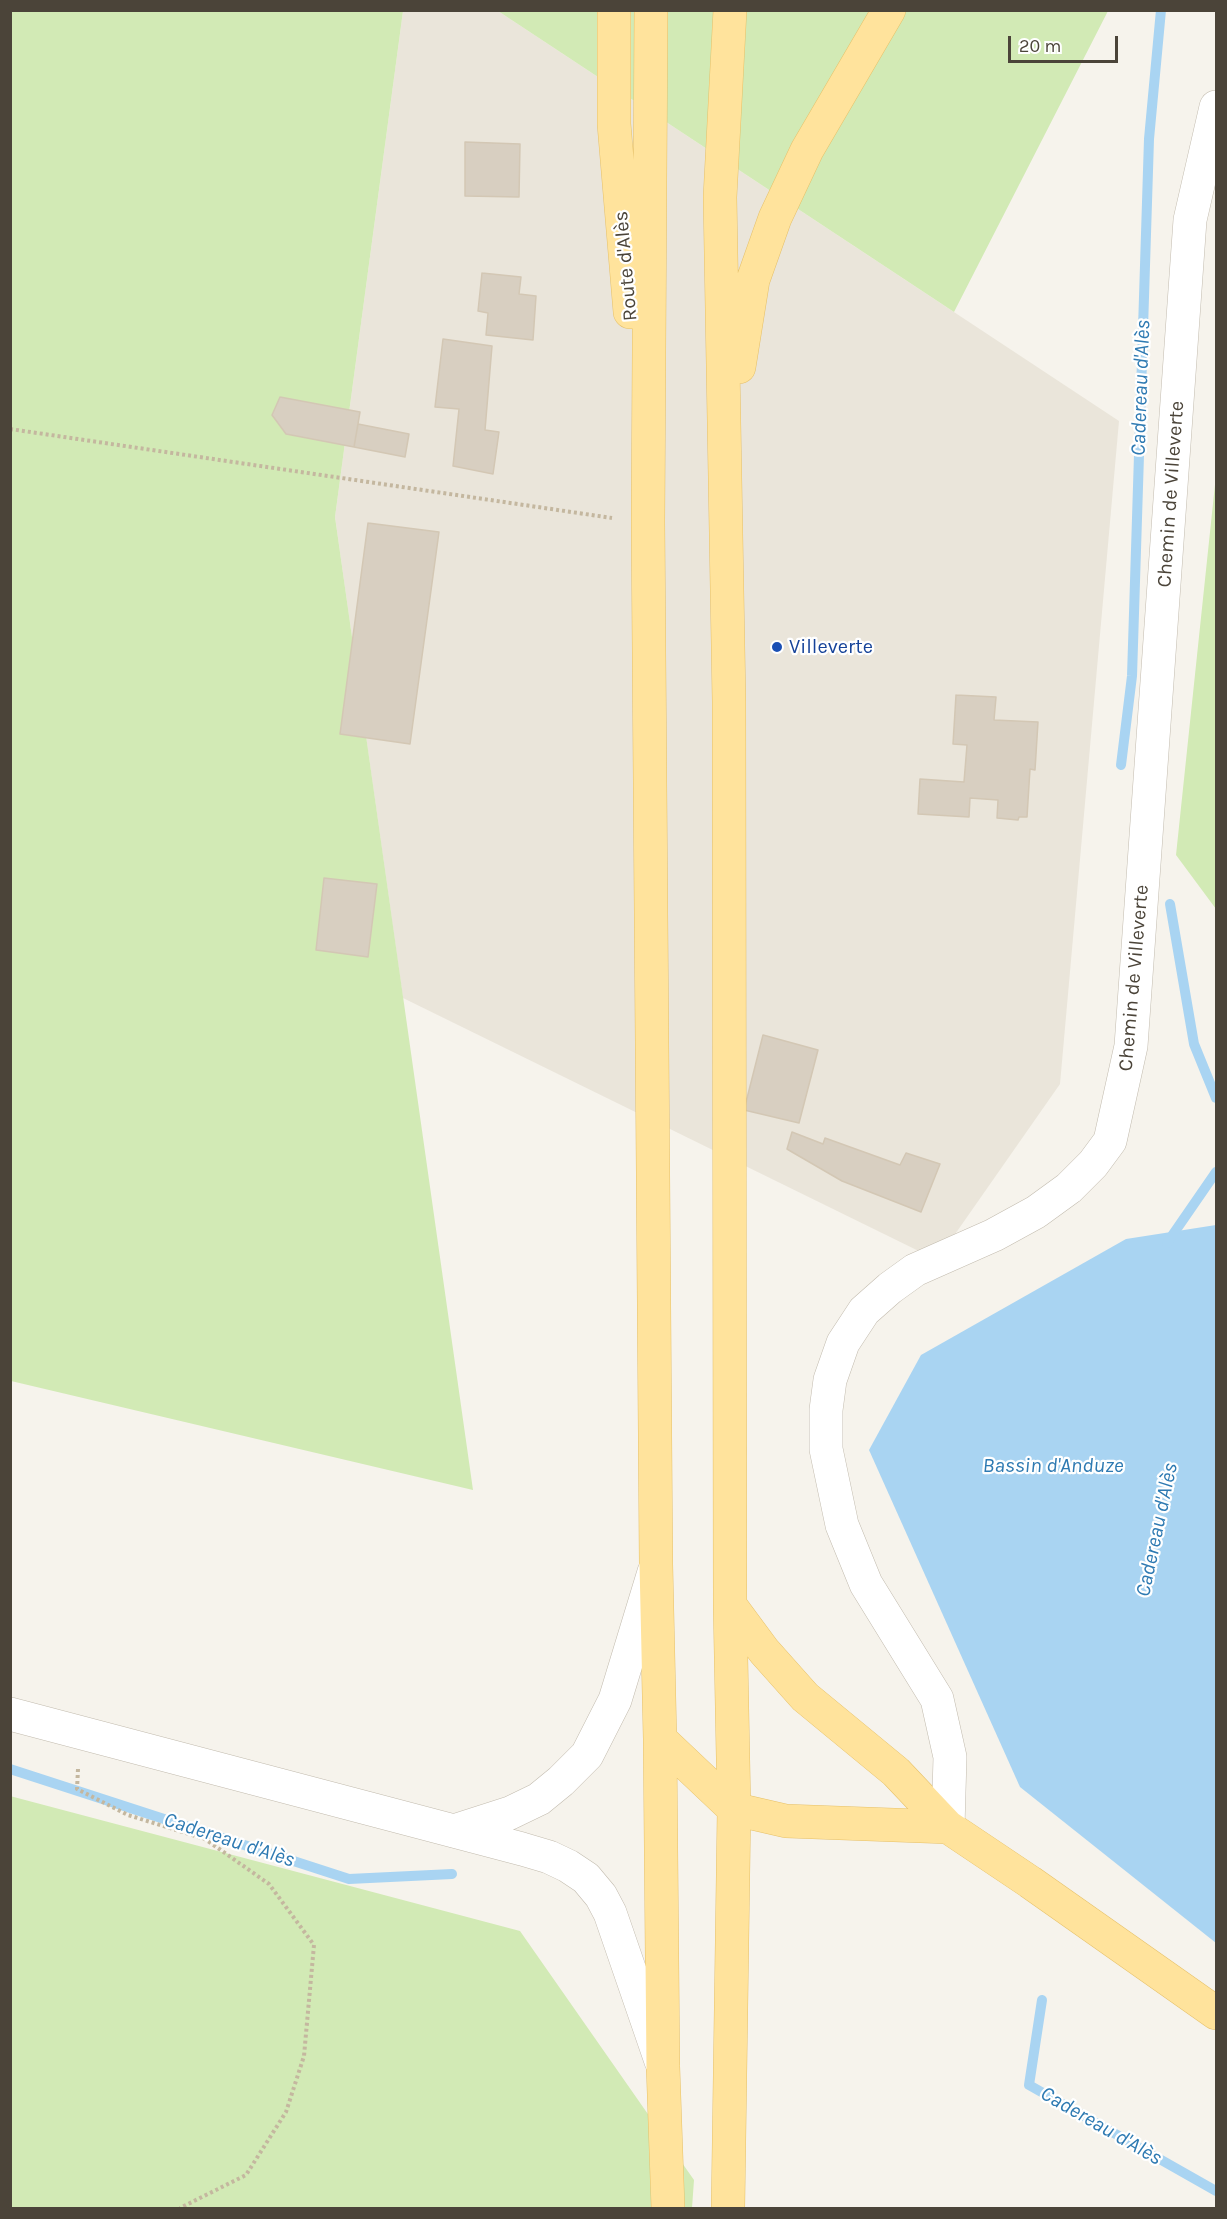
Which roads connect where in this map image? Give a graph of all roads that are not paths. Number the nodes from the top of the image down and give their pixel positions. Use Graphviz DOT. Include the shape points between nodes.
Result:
graph roads {
  1 [pos="614,10"];
  2 [pos="651,10"];
  3 [pos="730,10"];
  4 [pos="889,10"];
  5 [pos="1216,107"];
  6 [pos="726,452"];
  7 [pos="648,520"];
  8 [pos="656,1564"];
  9 [pos="730,1605"];
  10 [pos="10,1714"];
  11 [pos="660,1739"];
  12 [pos="734,1809"];
  13 [pos="948,1827"];
  14 [pos="454,1831"];
  15 [pos="1216,2013"];
  16 [pos="663,2066"];
  17 [pos="668,2208"];
  18 [pos="728,2208"];
  1 -- 7 [label="main road, Route d'Alès" via="614,124"];
  2 -- 7 [label="main road"];
  3 -- 6 [label="main road" via="720,197"];
  4 -- 6 [label="main road" via="807,150 753,280"];
  5 -- 13 [label="street, Chemin de Villeverte" via="1190,220 1131,1046 1110,1141 1069,1188 1036,1212 915,1270 864,1311 843,1343 825,1410 825,1449 842,1525 866,1584 937,1699 950,1757"];
  6 -- 9 [label="main road"];
  7 -- 8 [label="main road"];
  8 -- 11 [label="main road"];
  8 -- 14 [label="street" via="615,1700 587,1755 539,1799"];
  9 -- 12 [label="main road"];
  9 -- 13 [label="main road" via="805,1697 896,1772"];
  10 -- 14 [label="street"];
  11 -- 12 [label="main road"];
  11 -- 16 [label="main road"];
  12 -- 13 [label="main road" via="786,1821"];
  12 -- 18 [label="main road"];
  13 -- 15 [label="main road"];
  14 -- 16 [label="street" via="549,1857 586,1878 610,1913"];
  16 -- 17 [label="main road"];
}
